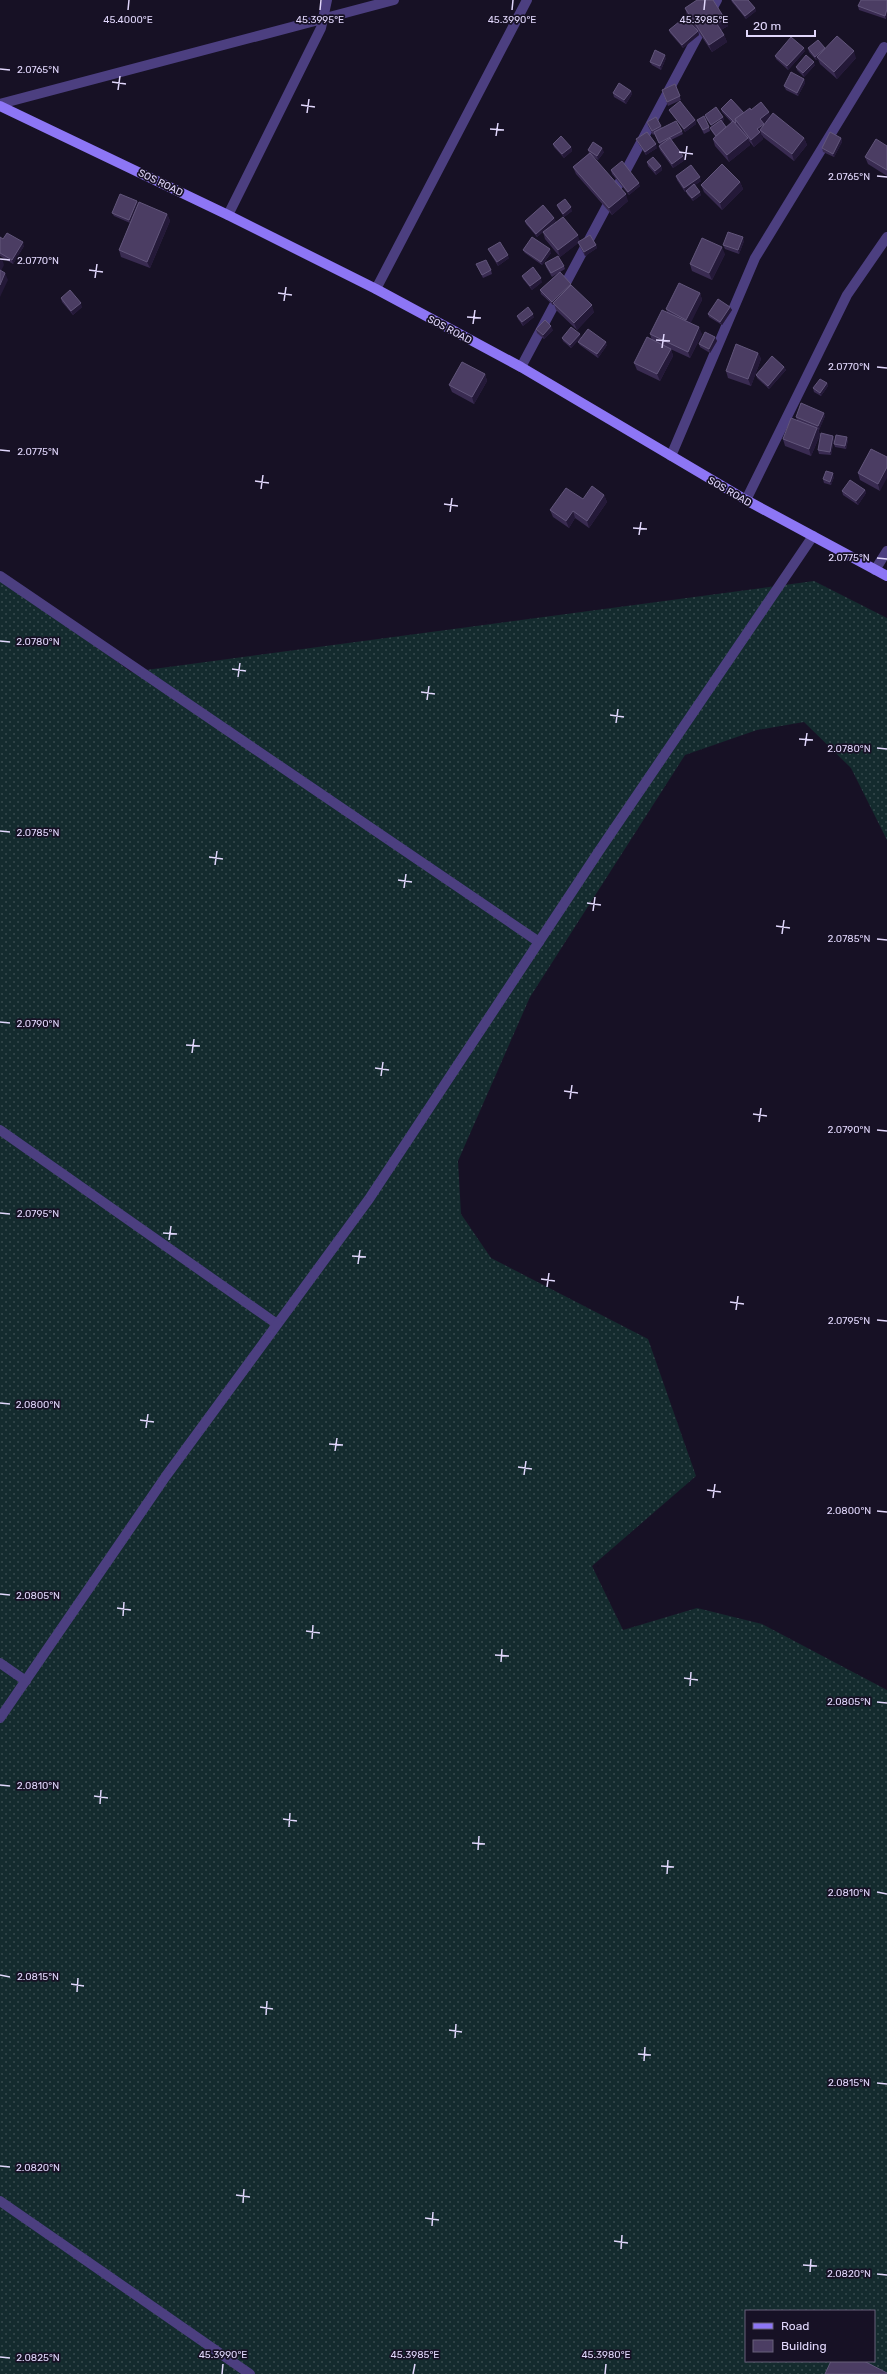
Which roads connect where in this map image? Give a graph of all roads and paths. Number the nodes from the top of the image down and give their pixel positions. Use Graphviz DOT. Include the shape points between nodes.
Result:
graph roads {
  1 [pos="327,0"];
  2 [pos="394,0"];
  3 [pos="527,0"];
  4 [pos="717,0"];
  5 [pos="323,19"];
  6 [pos="884,47"];
  7 [pos="0,105"];
  8 [pos="228,215"];
  9 [pos="887,237"];
  10 [pos="376,289"];
  11 [pos="521,367"];
  12 [pos="671,456"];
  13 [pos="746,500"];
  14 [pos="813,536"];
  15 [pos="887,551"];
  16 [pos="875,570"];
  17 [pos="0,576"];
  18 [pos="887,576"];
  19 [pos="538,942"];
  20 [pos="0,1130"];
  21 [pos="277,1324"];
  22 [pos="0,1663"];
  23 [pos="26,1681"];
  24 [pos="0,1718"];
  25 [pos="0,2201"];
  26 [pos="250,2374"];
  1 -- 5 [label="street"];
  2 -- 5 [label="street"];
  3 -- 10 [label="street"];
  4 -- 11 [label="street"];
  5 -- 7 [label="street"];
  5 -- 8 [label="street" via="321,28"];
  6 -- 12 [label="street" via="755,258"];
  7 -- 8 [label="street, SOS ROAD"];
  8 -- 10 [label="street, SOS ROAD"];
  9 -- 13 [label="street" via="847,295"];
  10 -- 11 [label="street, SOS ROAD"];
  11 -- 12 [label="street, SOS ROAD"];
  12 -- 13 [label="street, SOS ROAD"];
  13 -- 14 [label="street, SOS ROAD"];
  14 -- 16 [label="street, SOS ROAD"];
  14 -- 19 [label="street"];
  15 -- 16 [label="street"];
  16 -- 18 [label="street, SOS ROAD"];
  17 -- 19 [label="street"];
  19 -- 21 [label="street" via="369,1199"];
  20 -- 21 [label="street"];
  21 -- 23 [label="street" via="166,1476"];
  22 -- 23 [label="street"];
  23 -- 24 [label="street"];
  25 -- 26 [label="street"];
}
